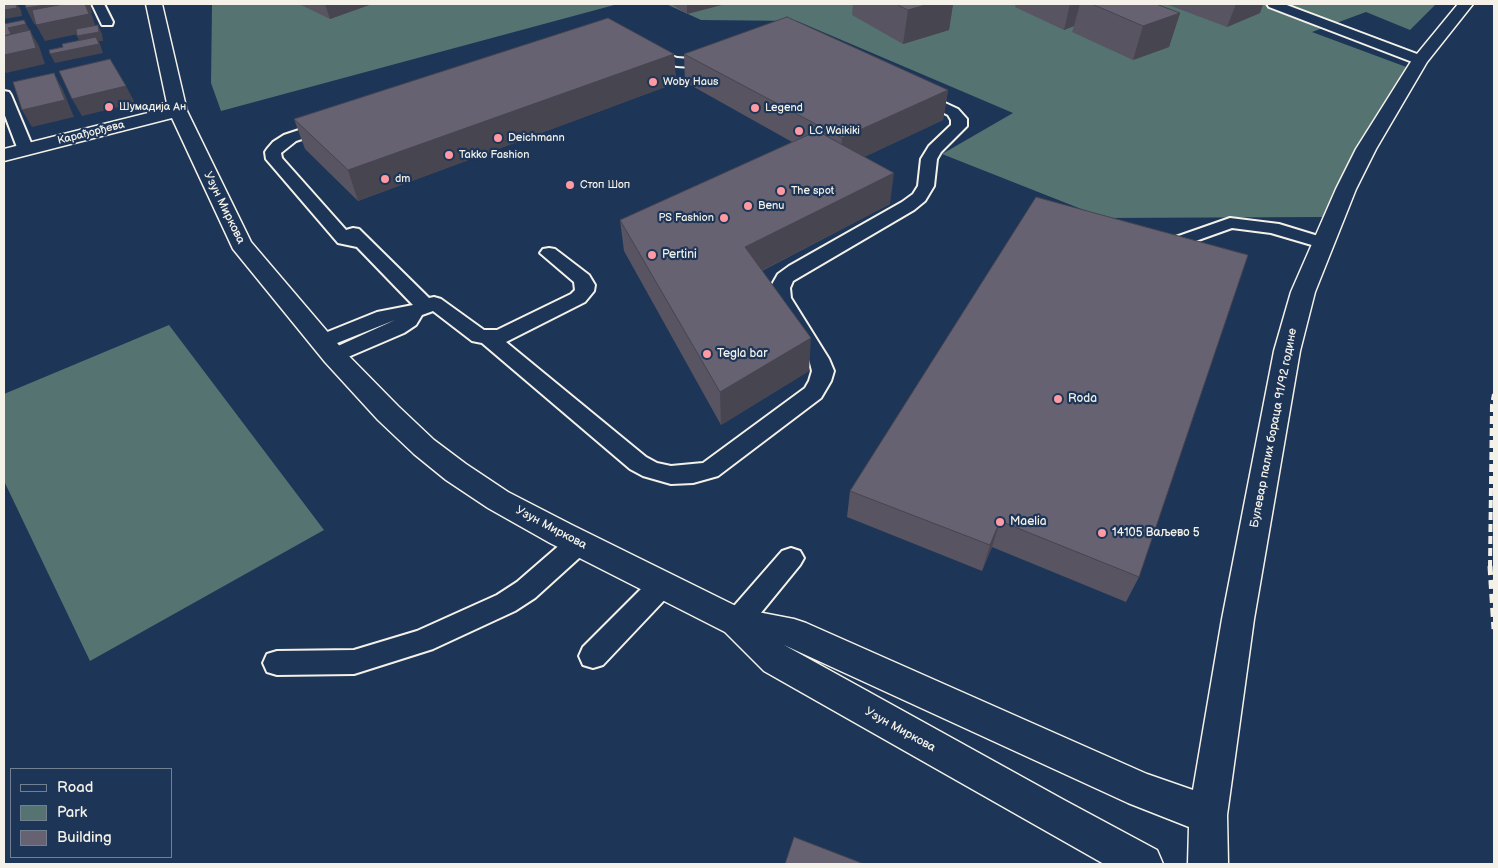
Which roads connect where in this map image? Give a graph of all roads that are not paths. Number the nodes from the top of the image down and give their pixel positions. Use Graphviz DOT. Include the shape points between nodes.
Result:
graph roads {
  1 [pos="98,4"];
  2 [pos="154,4"];
  3 [pos="1273,4"];
  4 [pos="1308,4"];
  5 [pos="1466,4"];
  6 [pos="107,22"];
  7 [pos="1340,30"];
  8 [pos="634,44"];
  9 [pos="732,54"];
  10 [pos="1420,60"];
  11 [pos="898,84"];
  12 [pos="4,95"];
  13 [pos="178,111"];
  14 [pos="347,119"];
  15 [pos="26,150"];
  16 [pos="4,155"];
  17 [pos="1176,243"];
  18 [pos="1322,243"];
  19 [pos="549,253"];
  20 [pos="420,309"];
  21 [pos="488,338"];
  22 [pos="328,349"];
  23 [pos="579,543"];
  24 [pos="791,558"];
  25 [pos="662,585"];
  26 [pos="737,622"];
  27 [pos="593,656"];
  28 [pos="277,663"];
  29 [pos="1208,815"];
  30 [pos="1143,864"];
  31 [pos="1208,864"];
  1 -- 6 [label="lane"];
  2 -- 13 [label="street, Узун Миркова"];
  3 -- 7 [label="lane"];
  4 -- 7 [label="lane" via="1359,23"];
  5 -- 10 [label="street, Булевар палих бораца 91/92 године"];
  7 -- 10 [label="lane"];
  8 -- 9 [label="lane" via="677,62 706,62"];
  10 -- 18 [label="street, Булевар палих бораца 91/92 године" via="1366,149"];
  11 -- 21 [label="lane" via="953,112 959,119 959,126 929,158 926,186 920,197 785,278 780,288 781,298 820,359 823,371 820,381 813,392 710,470 671,475 638,463"];
  12 -- 15 [label="lane"];
  13 -- 15 [label="street, Карађорђева"];
  13 -- 22 [label="street, Узун Миркова" via="241,244"];
  14 -- 20 [label="lane" via="290,138 279,145 274,159 344,239 357,237"];
  15 -- 16 [label="street, Карађорђева"];
  17 -- 18 [label="lane" via="1230,223 1273,228"];
  18 -- 29 [label="street, Булевар палих бораца 91/92 године" via="1303,292 1287,351 1238,619"];
  19 -- 21 [label="lane" via="582,279 584,291 578,298 512,332"];
  20 -- 21 [label="lane" via="434,303 472,332"];
  20 -- 22 [label="lane" via="404,324"];
  22 -- 23 [label="street, Узун Миркова" via="388,413 456,472 498,500"];
  23 -- 25 [label="street, Узун Миркова"];
  23 -- 28 [label="lane" via="526,590 506,603 423,641 354,662"];
  24 -- 26 [label="lane"];
  25 -- 26 [label="street, Узун Миркова"];
  25 -- 27 [label="lane"];
  26 -- 29 [label="street" via="794,632 1141,790"];
  26 -- 30 [label="street, Узун Миркова" via="776,660"];
  29 -- 31 [label="street, Булевар палих бораца 91/92 године"];
}
